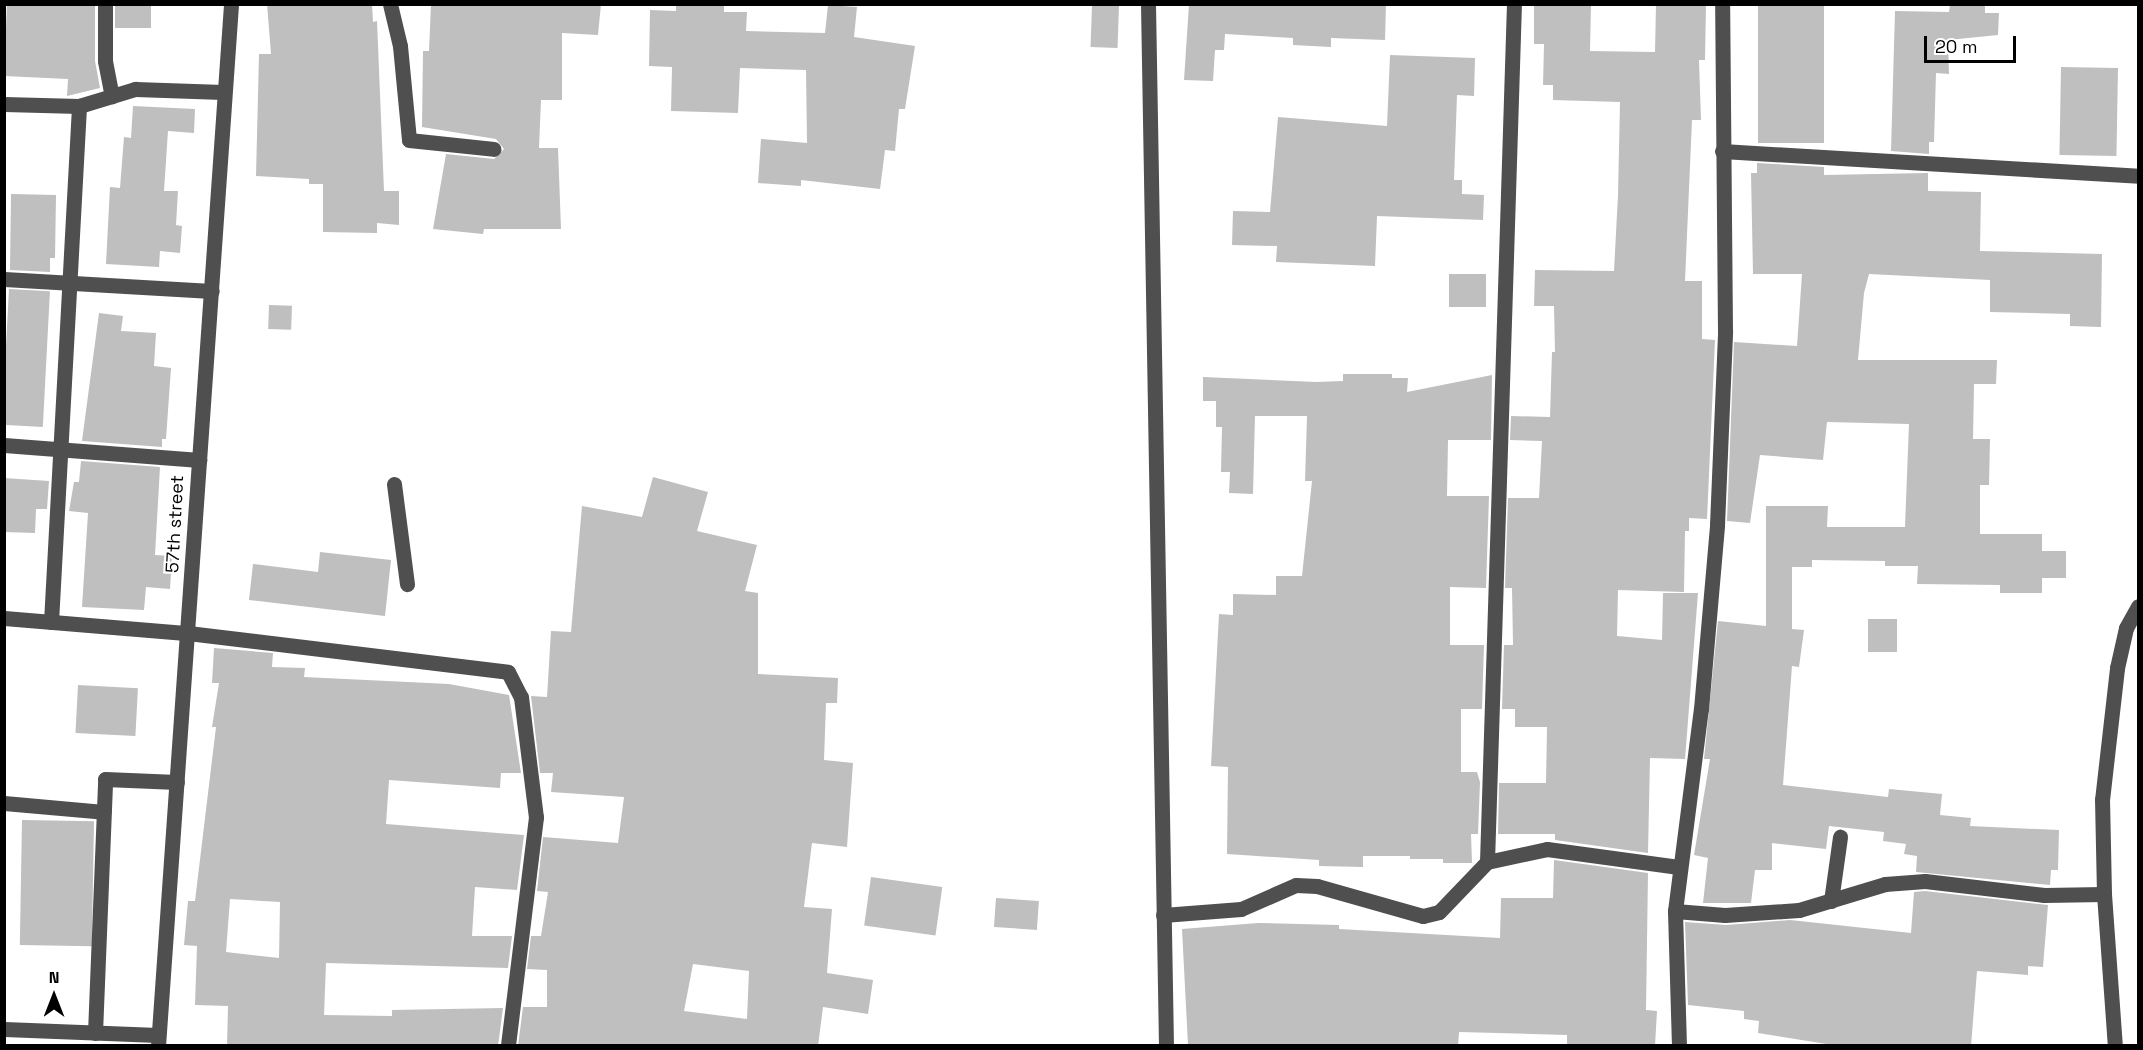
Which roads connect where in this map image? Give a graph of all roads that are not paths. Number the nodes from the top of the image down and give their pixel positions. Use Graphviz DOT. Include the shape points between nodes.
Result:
graph roads {
  1 [pos="105,4"];
  2 [pos="231,4"];
  3 [pos="390,4"];
  4 [pos="1148,4"];
  5 [pos="1514,4"];
  6 [pos="1722,4"];
  7 [pos="223,92"];
  8 [pos="112,96"];
  9 [pos="4,104"];
  10 [pos="80,106"];
  11 [pos="494,149"];
  12 [pos="1722,152"];
  13 [pos="2139,176"];
  14 [pos="4,279"];
  15 [pos="69,284"];
  16 [pos="212,291"];
  17 [pos="4,445"];
  18 [pos="60,450"];
  19 [pos="199,460"];
  20 [pos="394,484"];
  21 [pos="408,584"];
  22 [pos="2139,606"];
  23 [pos="4,618"];
  24 [pos="51,622"];
  25 [pos="188,633"];
  26 [pos="177,782"];
  27 [pos="4,803"];
  28 [pos="104,812"];
  29 [pos="1840,837"];
  30 [pos="1487,862"];
  31 [pos="1679,867"];
  32 [pos="2104,894"];
  33 [pos="1832,901"];
  34 [pos="1675,911"];
  35 [pos="1163,915"];
  36 [pos="4,1029"];
  37 [pos="95,1033"];
  38 [pos="158,1040"];
  39 [pos="508,1046"];
  40 [pos="1166,1046"];
  41 [pos="1679,1046"];
  42 [pos="2115,1046"];
  1 -- 8 [label="street" via="105,61"];
  2 -- 7 [label="street, 57th street"];
  3 -- 11 [label="street" via="400,46 409,140"];
  4 -- 35 [label="street"];
  5 -- 30 [label="street"];
  6 -- 12 [label="street"];
  7 -- 8 [label="street" via="163,87"];
  7 -- 16 [label="street, 57th street"];
  8 -- 10 [label="street"];
  9 -- 10 [label="street"];
  10 -- 15 [label="street"];
  12 -- 13 [label="street"];
  12 -- 31 [label="street" via="1725,331 1717,525 1698,732"];
  14 -- 15 [label="street"];
  15 -- 16 [label="street"];
  15 -- 18 [label="street"];
  16 -- 19 [label="street, 57th street"];
  17 -- 18 [label="street"];
  18 -- 19 [label="street"];
  18 -- 24 [label="street"];
  19 -- 25 [label="street, 57th street"];
  20 -- 21 [label="street"];
  22 -- 32 [label="street" via="2126,628 2117,668 2102,800"];
  23 -- 24 [label="street"];
  24 -- 25 [label="street"];
  25 -- 26 [label="street, 57th street"];
  25 -- 39 [label="street" via="508,672 521,698 536,817"];
  26 -- 28 [label="street" via="109,777 104,784"];
  26 -- 38 [label="street, 57th street"];
  27 -- 28 [label="street"];
  28 -- 37 [label="street"];
  29 -- 33 [label="street"];
  30 -- 31 [label="street" via="1547,849"];
  30 -- 35 [label="street" via="1439,912 1423,915 1317,886 1296,885 1242,909"];
  31 -- 34 [label="street"];
  32 -- 33 [label="street" via="2044,895 1925,881 1885,884"];
  32 -- 42 [label="street"];
  33 -- 34 [label="street" via="1773,913"];
  34 -- 41 [label="street"];
  35 -- 40 [label="street"];
  36 -- 37 [label="street"];
  37 -- 38 [label="street"];
}
